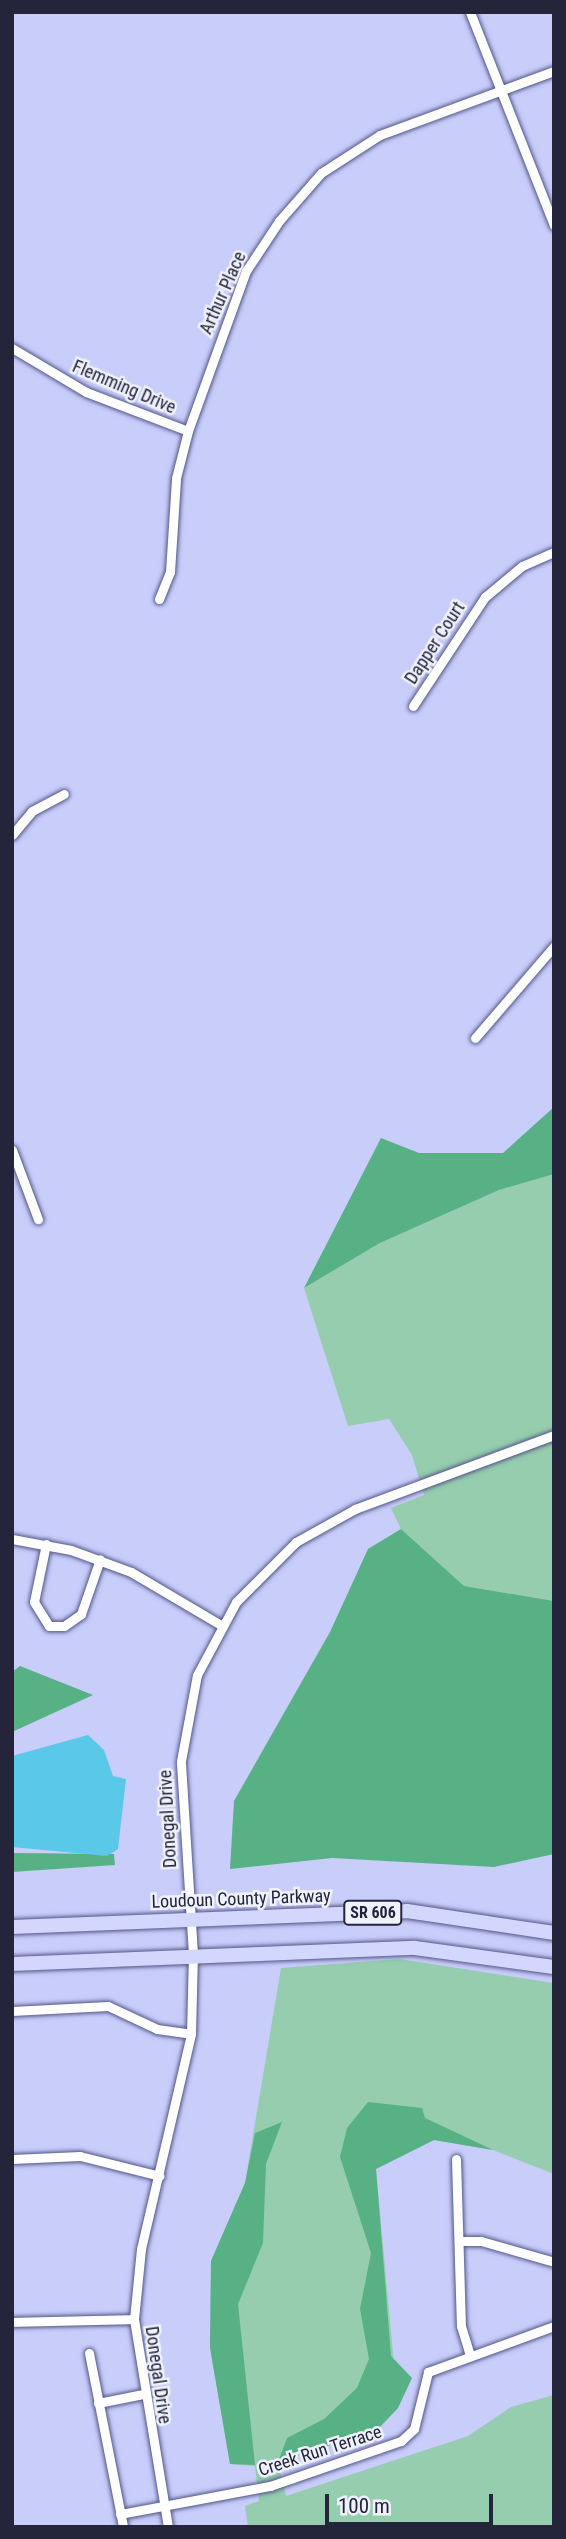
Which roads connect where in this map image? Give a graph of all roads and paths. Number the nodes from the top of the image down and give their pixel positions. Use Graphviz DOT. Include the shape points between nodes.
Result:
graph roads {
  1 [pos="470,12"];
  2 [pos="554,71"];
  3 [pos="502,86"];
  4 [pos="554,225"];
  5 [pos="12,348"];
  6 [pos="187,431"];
  7 [pos="554,552"];
  8 [pos="159,599"];
  9 [pos="413,706"];
  10 [pos="64,794"];
  11 [pos="13,832"];
  12 [pos="554,946"];
  13 [pos="475,1038"];
  14 [pos="12,1150"];
  15 [pos="38,1219"];
  16 [pos="554,1435"];
  17 [pos="12,1539"];
  18 [pos="46,1544"];
  19 [pos="100,1559"];
  20 [pos="221,1625"];
  21 [pos="190,1920"];
  22 [pos="12,1927"];
  23 [pos="554,1933"];
  24 [pos="193,1954"];
  25 [pos="12,1964"];
  26 [pos="554,1968"];
  27 [pos="12,2011"];
  28 [pos="191,2034"];
  29 [pos="12,2159"];
  30 [pos="456,2159"];
  31 [pos="160,2176"];
  32 [pos="459,2241"];
  33 [pos="554,2262"];
  34 [pos="134,2319"];
  35 [pos="12,2322"];
  36 [pos="554,2326"];
  37 [pos="89,2353"];
  38 [pos="470,2355"];
  39 [pos="143,2394"];
  40 [pos="98,2403"];
  41 [pos="164,2505"];
  42 [pos="120,2514"];
  43 [pos="122,2527"];
  44 [pos="168,2527"];
  1 -- 3 [label="street"];
  2 -- 3 [label="street, Arthur Place"];
  3 -- 4 [label="street"];
  3 -- 6 [label="street, Arthur Place" via="380,135 321,173 279,220 246,271"];
  5 -- 6 [label="street, Flemming Drive" via="86,392"];
  6 -- 8 [label="street, Arthur Place" via="173,502 170,572"];
  7 -- 9 [label="street, Dapper Court" via="523,566 485,597"];
  10 -- 11 [label="street" via="32,811"];
  12 -- 13 [label="street"];
  14 -- 15 [label="street"];
  16 -- 20 [label="street, Donegal Drive" via="326,1522 275,1560"];
  17 -- 18 [label="street"];
  18 -- 19 [label="street"];
  18 -- 19 [label="street" via="34,1602 49,1626 64,1626 81,1614"];
  19 -- 20 [label="street" via="161,1587"];
  20 -- 21 [label="street, Donegal Drive" via="197,1675 183,1731"];
  21 -- 22 [label="main road, Loudoun County Parkway / SR 606"];
  21 -- 23 [label="main road, Loudoun County Parkway / SR 606" via="407,1911"];
  21 -- 24 [label="street, Donegal Drive"];
  24 -- 25 [label="main road, SR 606"];
  24 -- 26 [label="main road, SR 606" via="415,1948"];
  24 -- 28 [label="street, Donegal Drive"];
  27 -- 28 [label="street" via="108,2006 157,2029"];
  28 -- 31 [label="street, Donegal Drive"];
  29 -- 31 [label="street" via="80,2156"];
  30 -- 32 [label="street"];
  31 -- 34 [label="street, Donegal Drive" via="141,2249"];
  32 -- 33 [label="street" via="481,2241"];
  32 -- 38 [label="street" via="461,2326"];
  34 -- 35 [label="street"];
  34 -- 39 [label="street, Donegal Drive"];
  36 -- 38 [label="street, Creek Run Terrace"];
  37 -- 40 [label="street"];
  38 -- 41 [label="street, Creek Run Terrace" via="428,2372 414,2429 401,2441 270,2486"];
  39 -- 40 [label="street"];
  39 -- 41 [label="street, Donegal Drive"];
  40 -- 42 [label="street"];
  41 -- 42 [label="street"];
  41 -- 44 [label="street, Donegal Drive"];
  42 -- 43 [label="street"];
}
